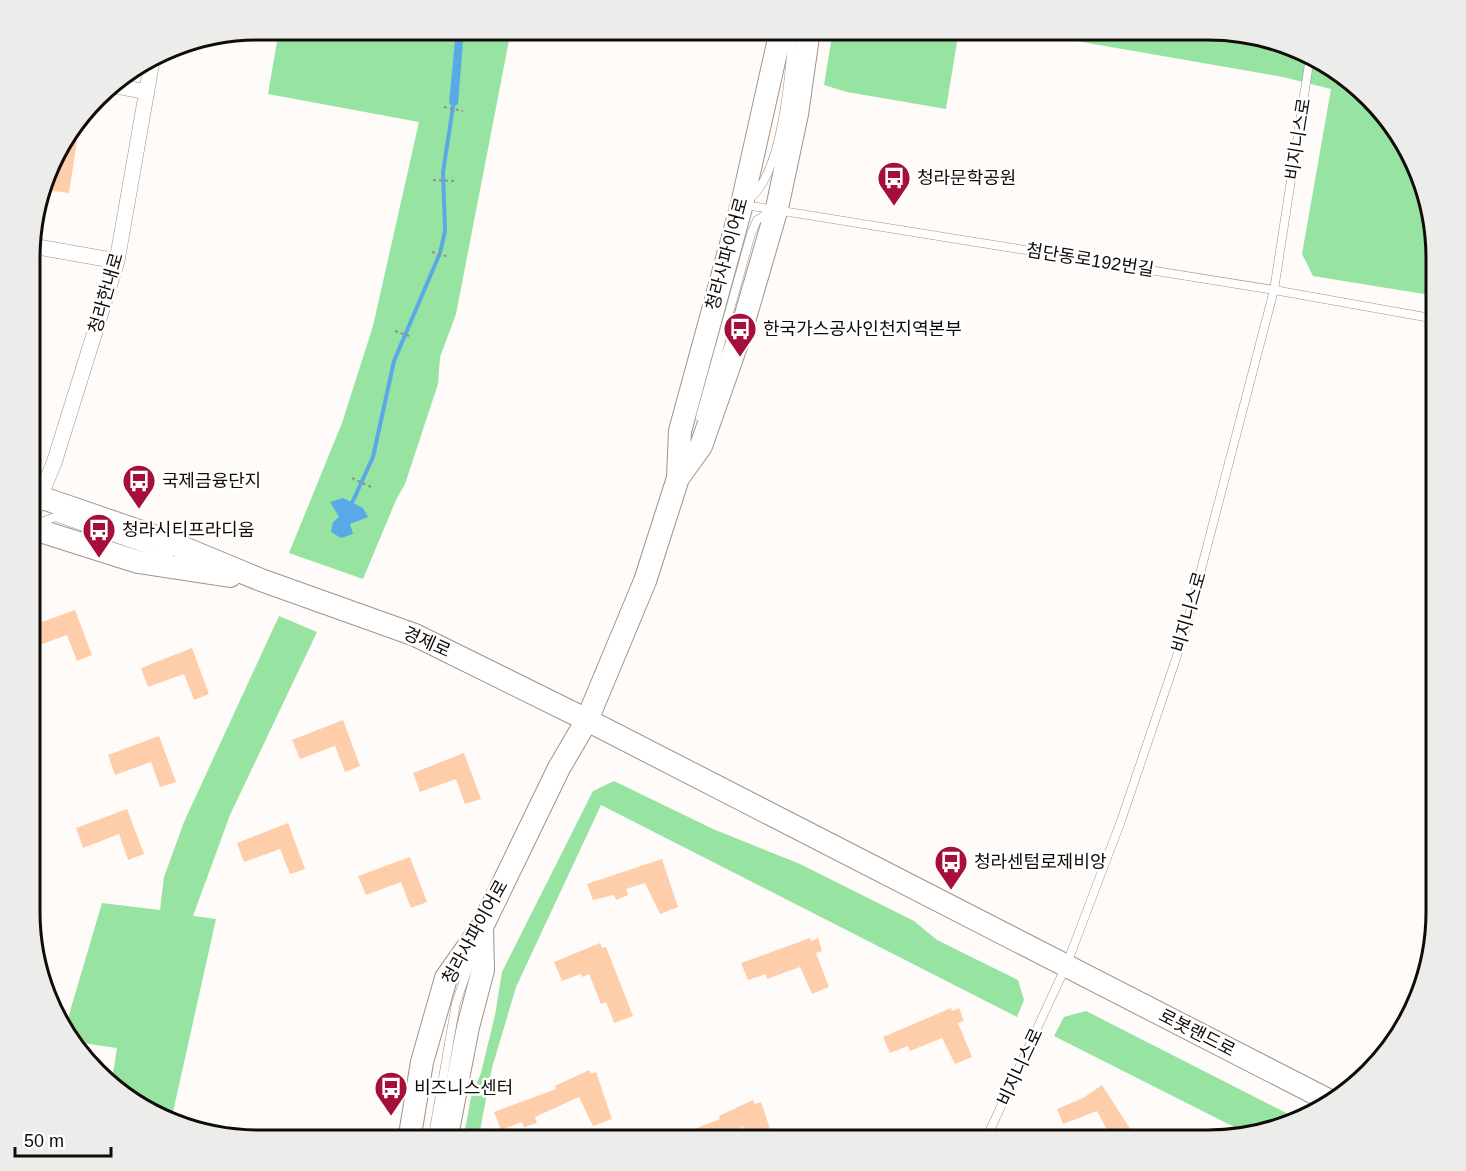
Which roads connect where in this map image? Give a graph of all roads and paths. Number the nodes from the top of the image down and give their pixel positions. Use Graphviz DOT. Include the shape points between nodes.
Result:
graph roads {
  1 [pos="779,40"];
  2 [pos="792,40"];
  3 [pos="808,40"];
  4 [pos="1309,66"];
  5 [pos="151,69"];
  6 [pos="123,88"];
  7 [pos="147,92"];
  8 [pos="444,108"];
  9 [pos="463,111"];
  10 [pos="433,180"];
  11 [pos="456,181"];
  12 [pos="742,204"];
  13 [pos="777,208"];
  14 [pos="41,248"];
  15 [pos="432,252"];
  16 [pos="449,257"];
  17 [pos="117,261"];
  18 [pos="1274,290"];
  19 [pos="1426,317"];
  20 [pos="395,331"];
  21 [pos="412,337"];
  22 [pos="698,423"];
  23 [pos="690,446"];
  24 [pos="352,478"];
  25 [pos="678,478"];
  26 [pos="371,487"];
  27 [pos="40,491"];
  28 [pos="40,505"];
  29 [pos="40,530"];
  30 [pos="261,580"];
  31 [pos="587,720"];
  32 [pos="482,927"];
  33 [pos="1066,966"];
  34 [pos="1323,1097"];
  35 [pos="411,1130"];
  36 [pos="434,1130"];
  37 [pos="448,1130"];
  38 [pos="990,1130"];
  1 -- 12 [label="main road, 청라사파이어로"];
  2 -- 12 [label="lane" via="787,93 772,167 759,192"];
  3 -- 13 [label="main road"];
  4 -- 18 [label="lane, 비지니스로"];
  5 -- 7 [label="street, 청라한내로"];
  6 -- 7 [label="street"];
  7 -- 17 [label="street, 청라한내로"];
  8 -- 9 [label="path"];
  10 -- 11 [label="path"];
  12 -- 13 [label="lane, 첨단동로192번길"];
  12 -- 25 [label="main road, 청라사파이어로" via="680,431"];
  13 -- 18 [label="lane, 첨단동로192번길"];
  13 -- 22 [label="lane" via="758,220 751,234"];
  13 -- 25 [label="main road" via="740,335 701,447"];
  14 -- 17 [label="street"];
  15 -- 16 [label="path"];
  17 -- 27 [label="street, 청라한내로" via="54,463"];
  18 -- 19 [label="lane, 첨단동로192번길"];
  18 -- 33 [label="lane, 비지니스로" via="1184,635 1121,821"];
  20 -- 21 [label="path"];
  23 -- 25 [label="lane"];
  24 -- 26 [label="path"];
  25 -- 31 [label="main road, 청라사파이어로" via="645,581"];
  28 -- 30 [label="main road, 경제로" via="162,539"];
  29 -- 30 [label="main road, 경제로" via="138,562"];
  30 -- 31 [label="main road, 경제로" via="415,635"];
  31 -- 32 [label="main road, 청라사파이어로" via="558,768"];
  31 -- 33 [label="main road, 경제로"];
  32 -- 35 [label="main road, 청라사파이어로" via="446,978 422,1062"];
  32 -- 36 [label="lane" via="456,1003"];
  32 -- 37 [label="main road" via="483,970"];
  33 -- 34 [label="main road, 로봇랜드로"];
  33 -- 38 [label="lane, 비지니스로"];
}
